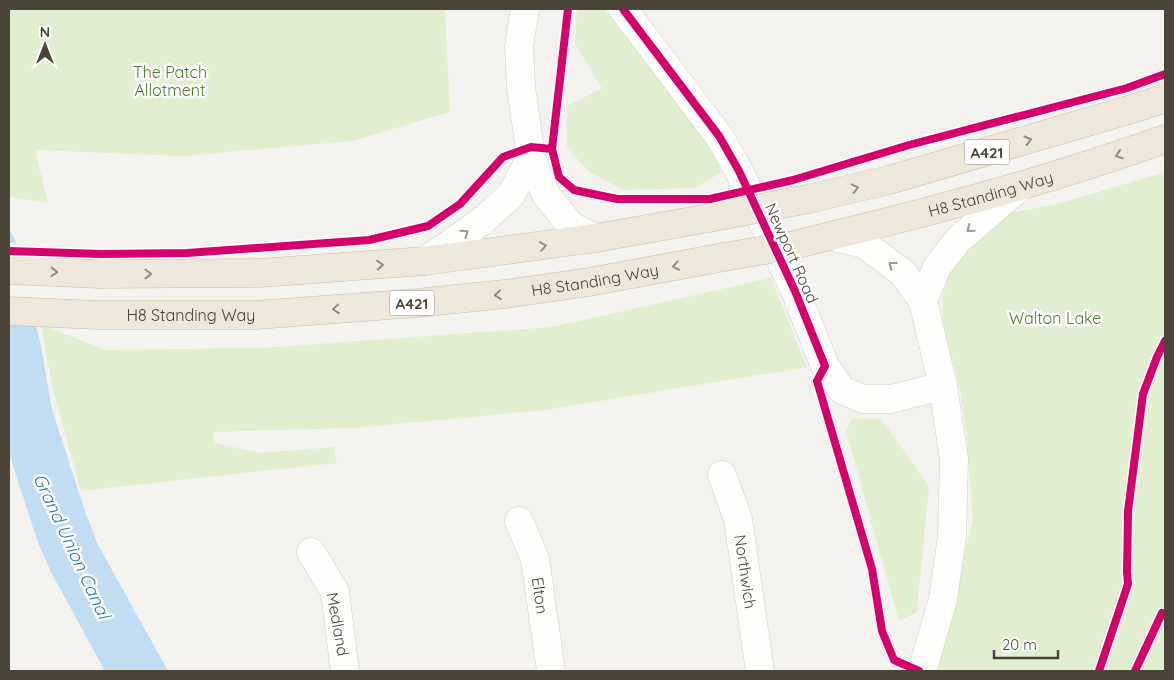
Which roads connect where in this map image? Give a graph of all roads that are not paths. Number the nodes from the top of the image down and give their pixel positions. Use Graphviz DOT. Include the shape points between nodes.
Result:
graph roads {
  1 [pos="525,9"];
  2 [pos="631,11"];
  3 [pos="1165,98"];
  4 [pos="1165,139"];
  5 [pos="531,157"];
  6 [pos="1021,186"];
  7 [pos="830,236"];
  8 [pos="596,238"];
  9 [pos="425,261"];
  10 [pos="9,270"];
  11 [pos="923,301"];
  12 [pos="9,311"];
  13 [pos="943,386"];
  14 [pos="722,475"];
  15 [pos="519,520"];
  16 [pos="311,552"];
  17 [pos="345,671"];
  18 [pos="551,671"];
  19 [pos="760,671"];
  20 [pos="922,671"];
  1 -- 5 [label="street" via="519,46 520,87"];
  2 -- 13 [label="street, Newport Road" via="719,136 739,170 795,291 825,366 842,390 863,398 891,399"];
  8 -- 3 [label="highway, A421, one-way, bridge" via="808,199 889,180"];
  4 -- 6 [label="highway, H8 Standing Way / A421, one-way"];
  5 -- 8 [label="street" via="545,193 571,226"];
  9 -- 5 [label="street, one-way" via="481,222 511,195"];
  6 -- 7 [label="highway, H8 Standing Way / A421"];
  6 -- 11 [label="street, one-way" via="958,240 937,267"];
  11 -- 7 [label="street, one-way" via="903,273 864,244"];
  7 -- 12 [label="highway, H8 Standing Way / A421, one-way, bridge" via="590,282 417,303 256,315 98,315"];
  9 -- 8 [label="highway, A421, one-way"];
  10 -- 9 [label="highway, A421, one-way" via="99,274 260,273"];
  11 -- 13 [label="street"];
  13 -- 20 [label="street" via="954,459 952,537 943,599"];
  14 -- 19 [label="street, Northwich" via="738,520"];
  15 -- 18 [label="street, Elton" via="535,559"];
  16 -- 17 [label="street, Medland" via="335,592"];
}
